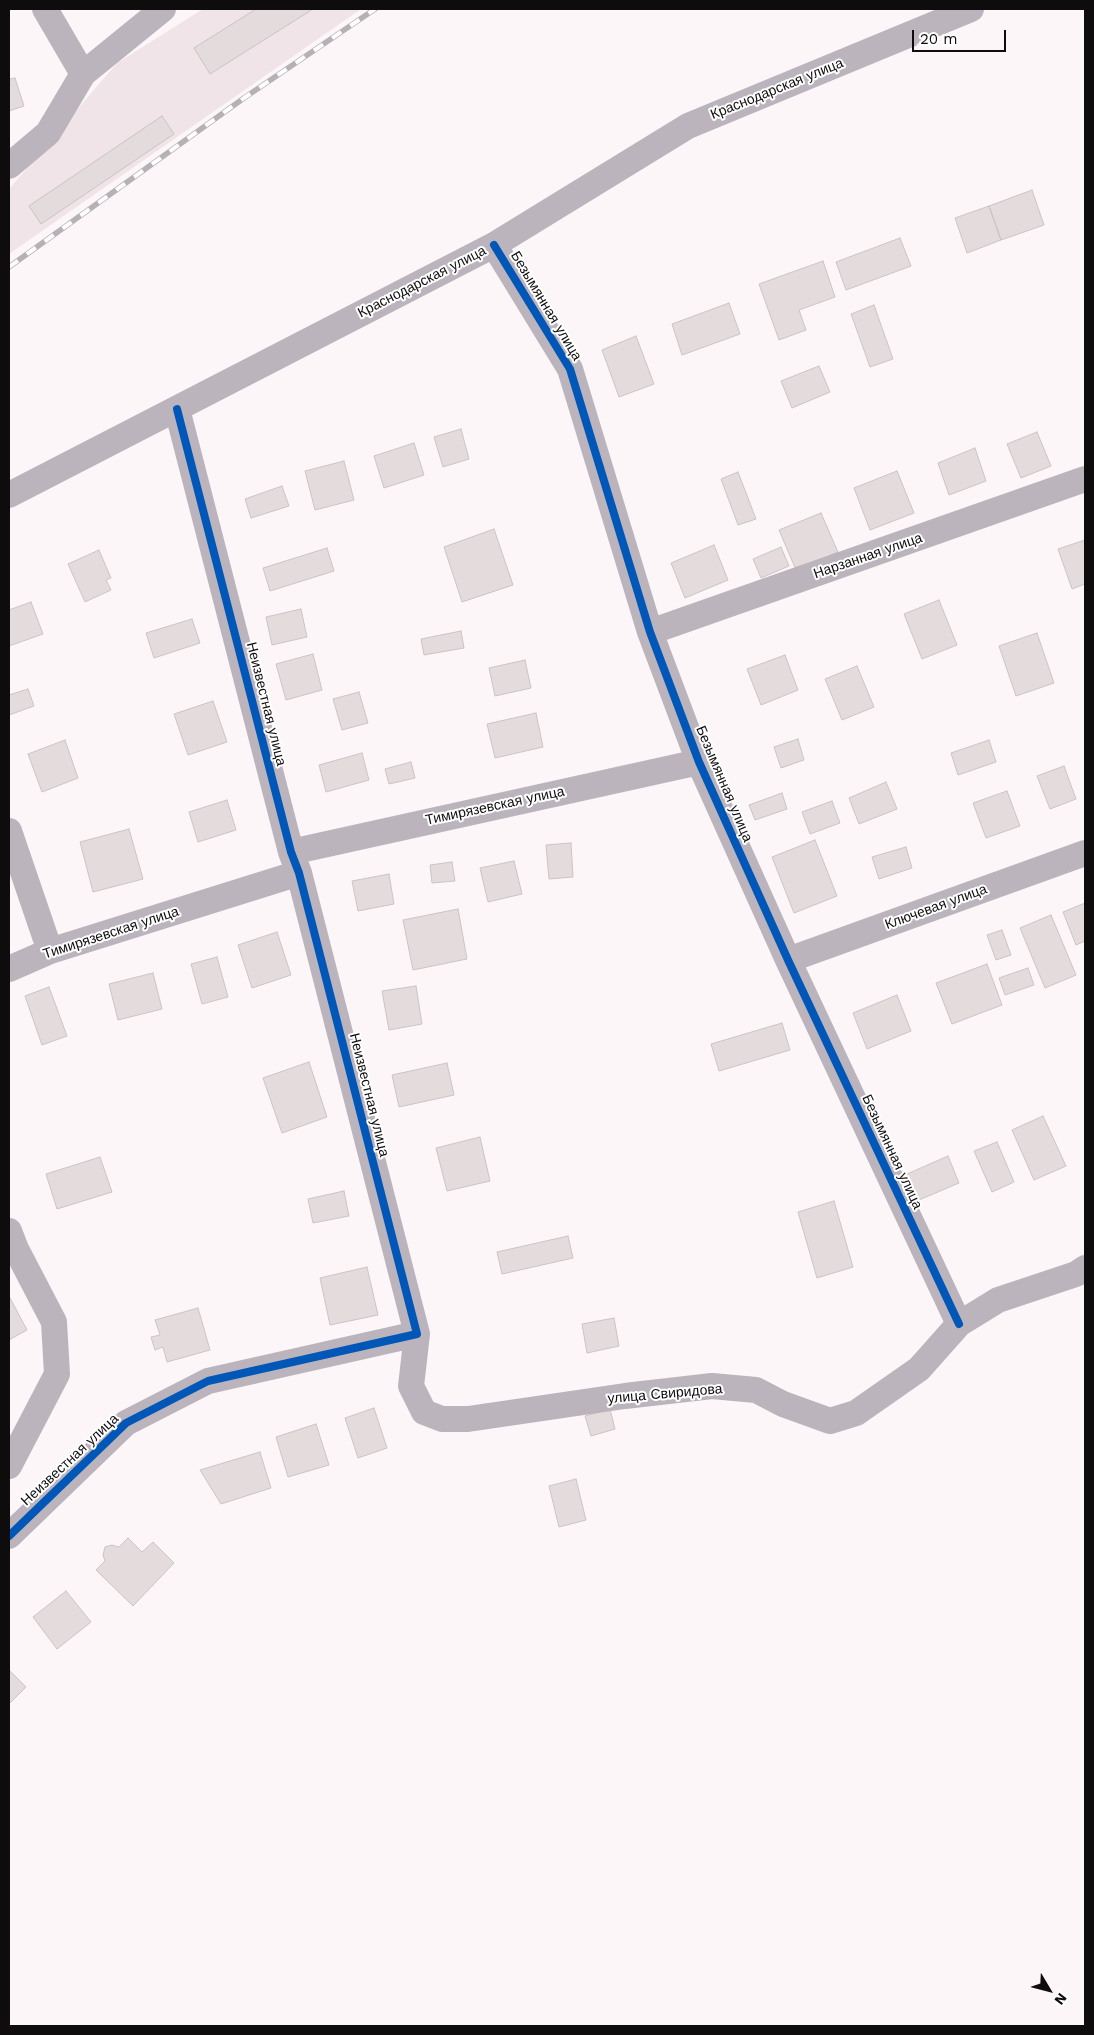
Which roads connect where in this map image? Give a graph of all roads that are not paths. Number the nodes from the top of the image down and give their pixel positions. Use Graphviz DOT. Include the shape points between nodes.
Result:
graph roads {
  1 [pos="45,9"];
  2 [pos="163,9"];
  3 [pos="971,9"];
  4 [pos="83,74"];
  5 [pos="9,166"];
  6 [pos="494,245"];
  7 [pos="177,410"];
  8 [pos="1085,479"];
  9 [pos="9,495"];
  10 [pos="650,632"];
  11 [pos="699,762"];
  12 [pos="9,831"];
  13 [pos="1085,853"];
  14 [pos="295,862"];
  15 [pos="50,952"];
  16 [pos="788,960"];
  17 [pos="9,969"];
  18 [pos="11,1244"];
  19 [pos="1085,1268"];
  20 [pos="959,1324"];
  21 [pos="417,1334"];
  22 [pos="9,1466"];
  23 [pos="9,1536"];
  1 -- 4 [label="street"];
  2 -- 4 [label="street"];
  3 -- 6 [label="street, Краснодарская улица" via="688,126"];
  4 -- 5 [label="street" via="48,133"];
  6 -- 7 [label="street, Краснодарская улица"];
  6 -- 10 [label="street, Безымянная улица" via="570,369"];
  7 -- 9 [label="street, Краснодарская улица"];
  7 -- 14 [label="street, Неизвестная улица"];
  8 -- 10 [label="street, Нарзанная улица"];
  10 -- 11 [label="street, Безымянная улица"];
  11 -- 14 [label="street, Тимирязевская улица"];
  11 -- 16 [label="street, Безымянная улица"];
  12 -- 15 [label="street"];
  13 -- 16 [label="street, Ключевая улица"];
  14 -- 15 [label="street, Тимирязевская улица"];
  14 -- 21 [label="street, Неизвестная улица"];
  15 -- 17 [label="street, Тимирязевская улица"];
  16 -- 20 [label="street, Безымянная улица"];
  18 -- 22 [label="street" via="54,1322 57,1374"];
  19 -- 20 [label="street, улица Свиридова" via="1076,1274 998,1300"];
  20 -- 21 [label="street, улица Свиридова" via="919,1368 856,1413 830,1421 782,1404 756,1390 712,1386 468,1419 442,1419 424,1412 411,1386"];
  21 -- 23 [label="street, Неизвестная улица" via="208,1381 126,1424"];
}
